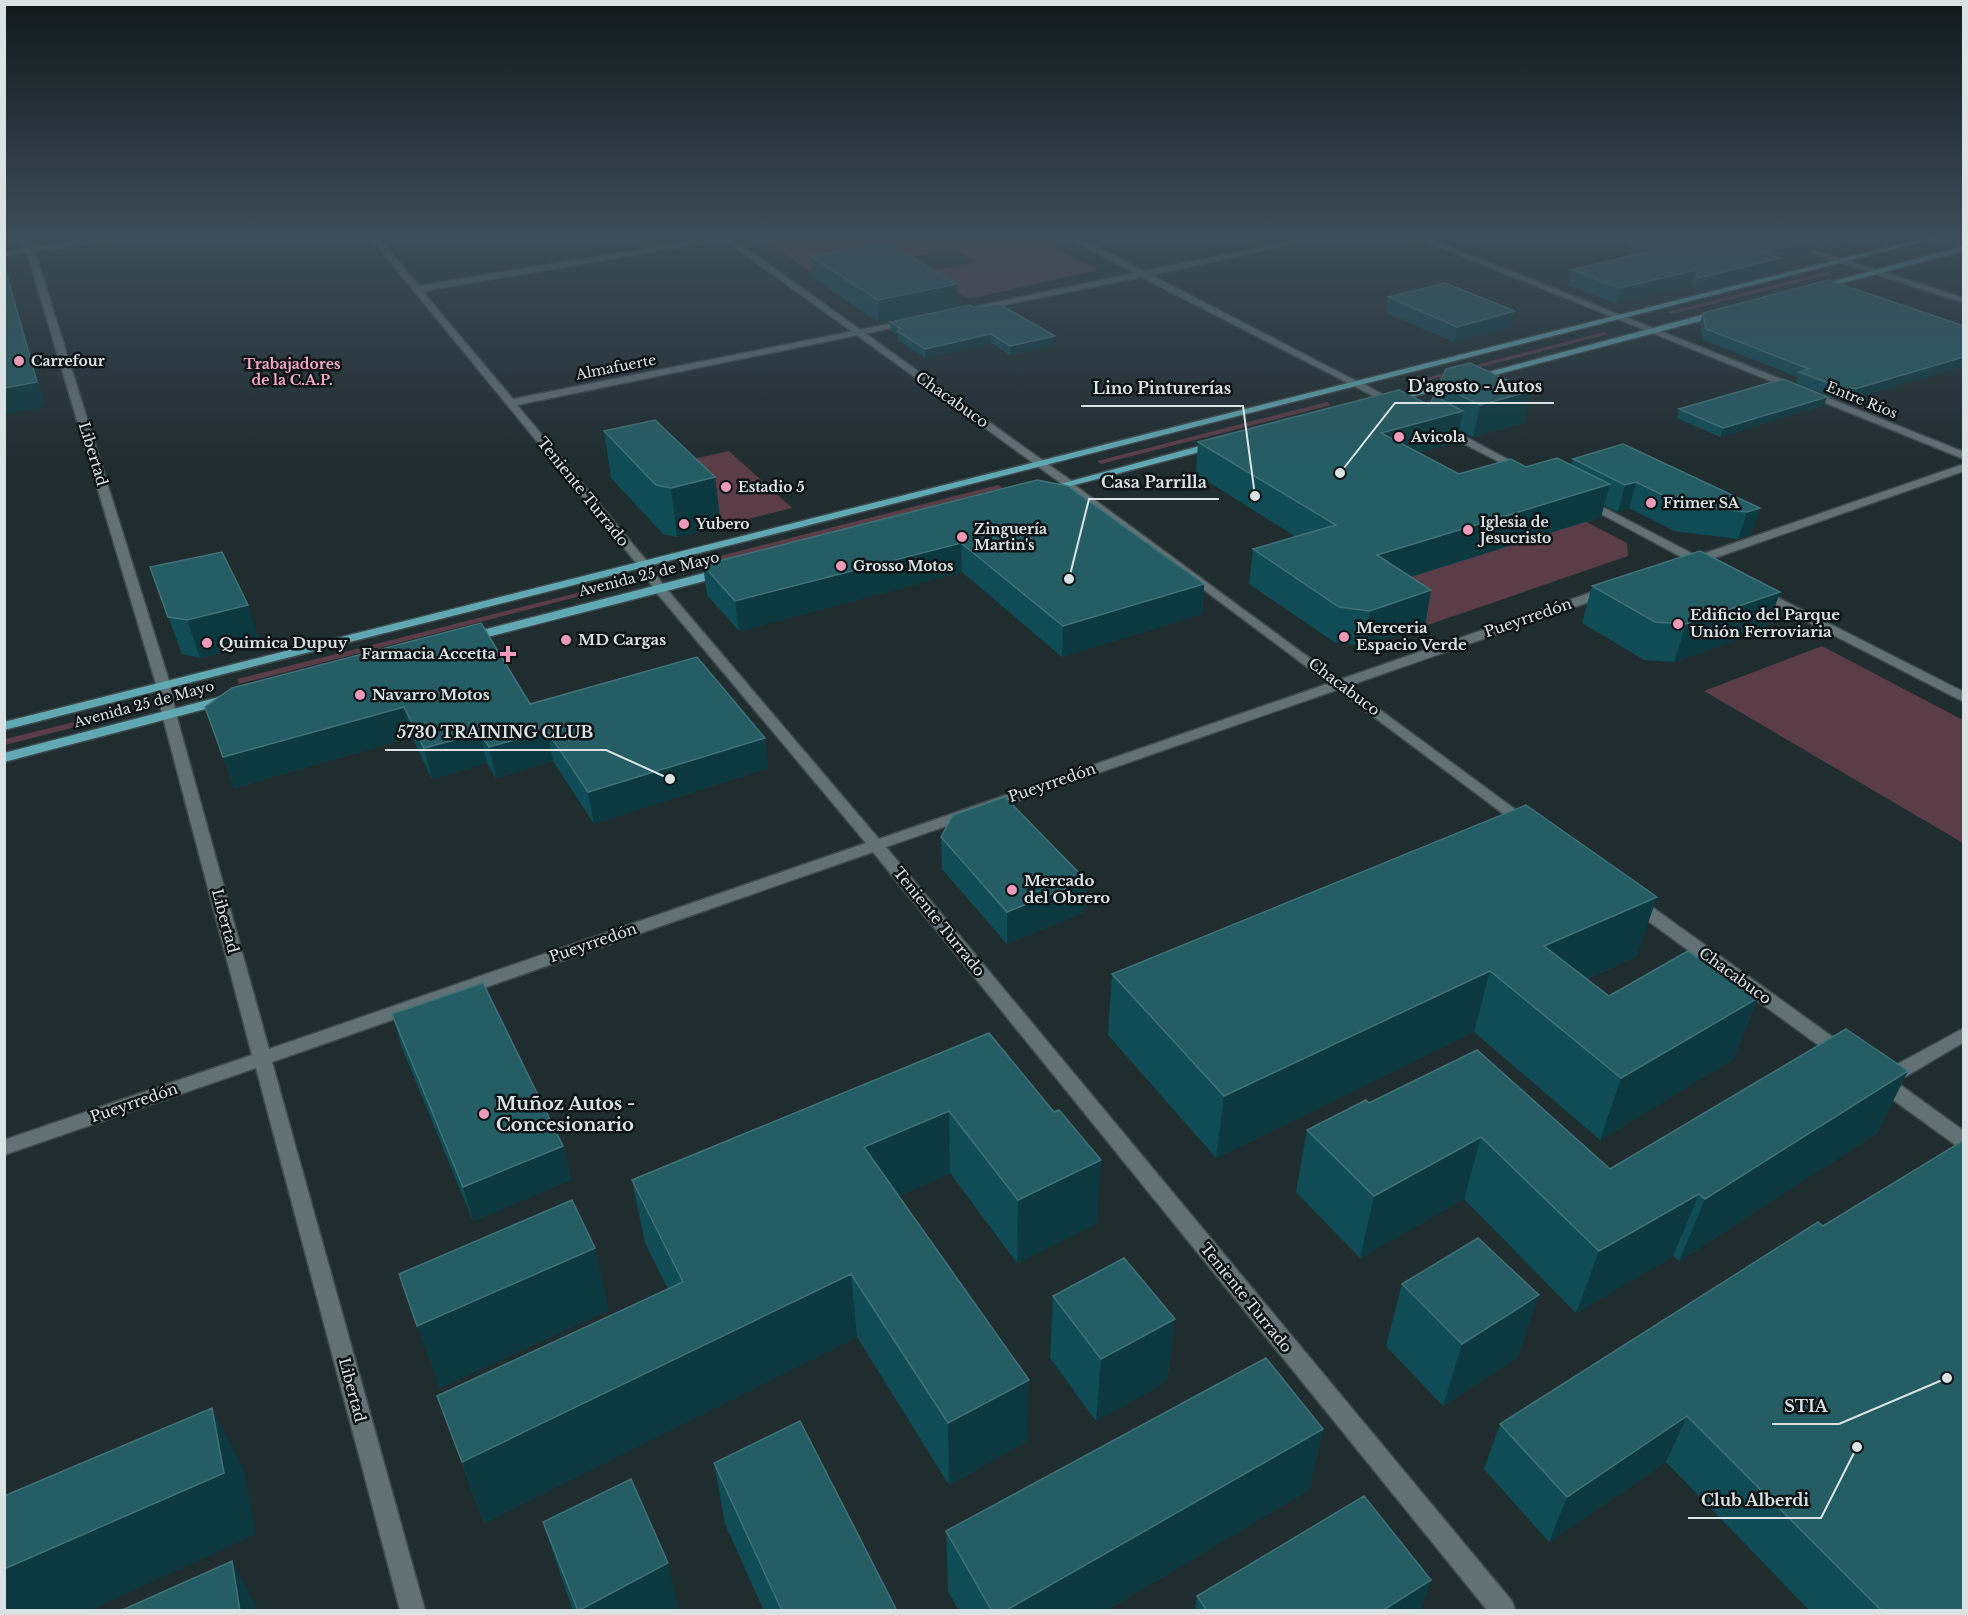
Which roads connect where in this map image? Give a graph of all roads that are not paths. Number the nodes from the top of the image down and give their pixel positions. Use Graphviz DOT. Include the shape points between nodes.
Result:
graph roads {
  1 [pos="50,311"];
  2 [pos="435,311"];
  3 [pos="829,311"];
  4 [pos="961,311"];
  5 [pos="1216,311"];
  6 [pos="1604,311"];
  7 [pos="1635,311"];
  8 [pos="1725,311"];
  9 [pos="943,315"];
  10 [pos="1616,316"];
  11 [pos="920,320"];
  12 [pos="1653,330"];
  13 [pos="857,332"];
  14 [pos="1357,384"];
  15 [pos="1382,402"];
  16 [pos="510,403"];
  17 [pos="1408,411"];
  18 [pos="1429,422"];
  19 [pos="1225,442"];
  20 [pos="1964,456"];
  21 [pos="1041,463"];
  22 [pos="1964,467"];
  23 [pos="1532,475"];
  24 [pos="1069,484"];
  25 [pos="1034,493"];
  26 [pos="1573,496"];
  27 [pos="1697,560"];
  28 [pos="642,563"];
  29 [pos="1675,568"];
  30 [pos="738,569"];
  31 [pos="1717,570"];
  32 [pos="1748,586"];
  33 [pos="1620,587"];
  34 [pos="660,589"];
  35 [pos="455,641"];
  36 [pos="1339,683"];
  37 [pos="163,684"];
  38 [pos="240,696"];
  39 [pos="1964,698"];
  40 [pos="169,714"];
  41 [pos="4,726"];
  42 [pos="4,758"];
  43 [pos="1543,836"];
  44 [pos="876,845"];
  45 [pos="1620,892"];
  46 [pos="1964,1034"];
  47 [pos="262,1059"];
  48 [pos="1882,1082"];
  49 [pos="1964,1141"];
  50 [pos="4,1148"];
  51 [pos="412,1611"];
  52 [pos="1503,1611"];
  1 -- 37 [label="street, Libertad"];
  2 -- 16 [label="street, Teniente Turrado"];
  3 -- 13 [label="street, Chacabuco"];
  4 -- 9 [label="street"];
  5 -- 14 [label="street"];
  6 -- 10 [label="street, Entre Ríos"];
  7 -- 10 [label="main road, Avenida 25 de Mayo"];
  8 -- 12 [label="main road"];
  10 -- 12 [label="street, Entre Ríos"];
  10 -- 14 [label="main road, Avenida 25 de Mayo"];
  11 -- 13 [label="street, Almafuerte"];
  12 -- 15 [label="main road"];
  12 -- 20 [label="street, Entre Ríos"];
  13 -- 16 [label="street, Almafuerte"];
  13 -- 21 [label="street, Chacabuco"];
  14 -- 15 [label="street"];
  14 -- 21 [label="main road, Avenida 25 de Mayo"];
  15 -- 17 [label="street"];
  16 -- 28 [label="street, Teniente Turrado"];
  18 -- 23 [label="street"];
  19 -- 24 [label="main road"];
  21 -- 24 [label="street, Chacabuco"];
  21 -- 28 [label="main road, Avenida 25 de Mayo"];
  22 -- 27 [label="street"];
  24 -- 25 [label="main road"];
  24 -- 36 [label="street, Chacabuco"];
  26 -- 27 [label="street"];
  27 -- 29 [label="street"];
  27 -- 31 [label="street"];
  28 -- 34 [label="street, Teniente Turrado"];
  28 -- 37 [label="main road, Avenida 25 de Mayo"];
  30 -- 34 [label="main road, Avenida 25 de Mayo"];
  32 -- 39 [label="street"];
  33 -- 36 [label="street, Pueyrredón"];
  34 -- 35 [label="main road, Avenida 25 de Mayo"];
  34 -- 44 [label="street, Teniente Turrado"];
  36 -- 43 [label="street, Chacabuco"];
  36 -- 44 [label="street, Pueyrredón"];
  37 -- 40 [label="street, Libertad"];
  37 -- 41 [label="main road, Avenida 25 de Mayo"];
  38 -- 40 [label="main road, Avenida 25 de Mayo"];
  40 -- 42 [label="main road, Avenida 25 de Mayo"];
  40 -- 47 [label="street, Libertad"];
  44 -- 47 [label="street, Pueyrredón"];
  44 -- 52 [label="street, Teniente Turrado"];
  45 -- 48 [label="street, Chacabuco"];
  46 -- 48 [label="street"];
  47 -- 50 [label="street, Pueyrredón"];
  47 -- 51 [label="street, Libertad"];
  48 -- 49 [label="street, Chacabuco"];
}
